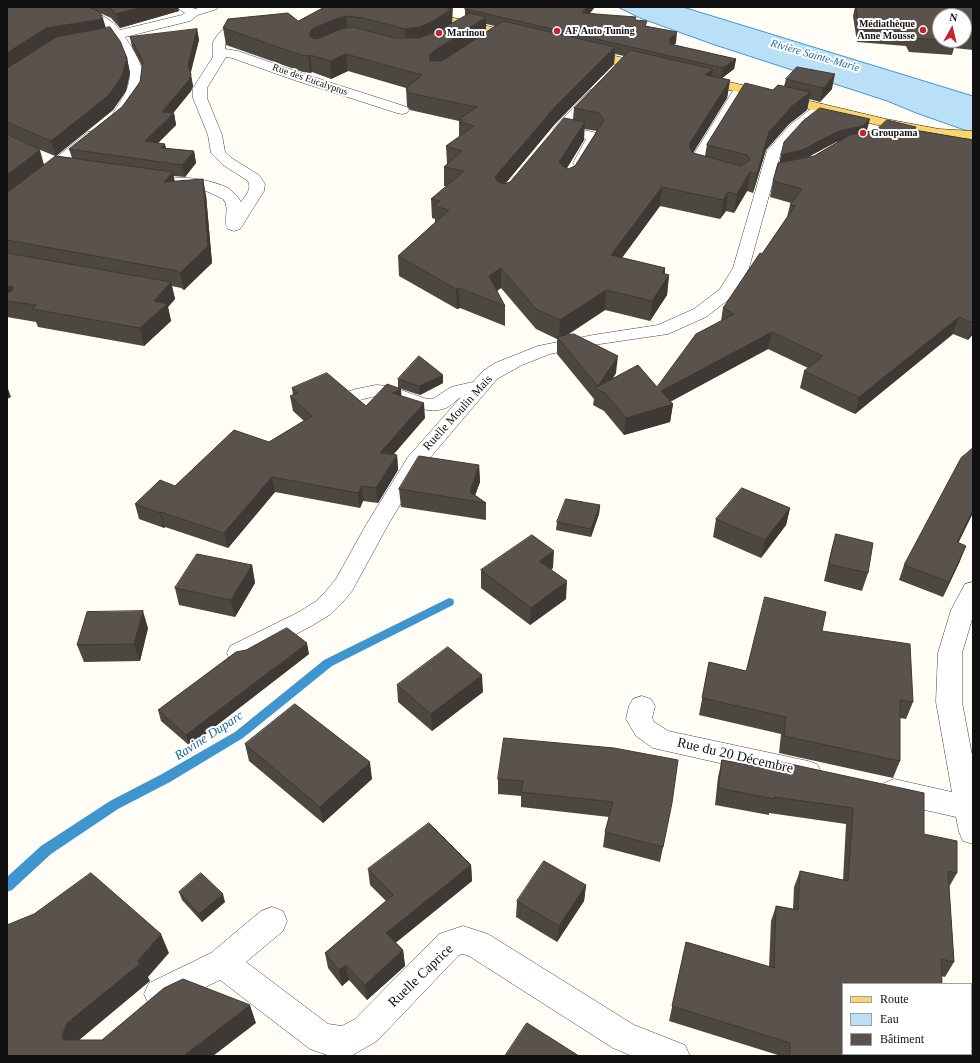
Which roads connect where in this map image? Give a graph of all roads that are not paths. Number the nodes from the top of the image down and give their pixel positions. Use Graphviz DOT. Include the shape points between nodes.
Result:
graph roads {
  1 [pos="37,7"];
  2 [pos="182,7"];
  3 [pos="213,7"];
  4 [pos="393,7"];
  5 [pos="194,13"];
  6 [pos="263,20"];
  7 [pos="466,25"];
  8 [pos="453,32"];
  9 [pos="498,33"];
  10 [pos="118,36"];
  11 [pos="95,40"];
  12 [pos="528,40"];
  13 [pos="486,41"];
  14 [pos="573,50"];
  15 [pos="219,56"];
  16 [pos="625,62"];
  17 [pos="664,71"];
  18 [pos="614,73"];
  19 [pos="687,76"];
  20 [pos="603,84"];
  21 [pos="741,89"];
  22 [pos="821,108"];
  23 [pos="402,110"];
  24 [pos="113,119"];
  25 [pos="886,123"];
  26 [pos="560,129"];
  27 [pos="100,130"];
  28 [pos="874,136"];
  29 [pos="971,136"];
  30 [pos="551,140"];
  31 [pos="51,162"];
  32 [pos="73,167"];
  33 [pos="572,175"];
  34 [pos="724,175"];
  35 [pos="160,180"];
  36 [pos="7,187"];
  37 [pos="26,190"];
  38 [pos="7,205"];
  39 [pos="479,388"];
  40 [pos="354,396"];
  41 [pos="973,590"];
  42 [pos="239,653"];
  43 [pos="642,706"];
  44 [pos="831,777"];
  45 [pos="869,786"];
  46 [pos="971,820"];
  47 [pos="272,921"];
  48 [pos="222,963"];
  49 [pos="137,1013"];
  50 [pos="674,1056"];
  1 -- 10 [label="street" via="102,19"];
  2 -- 5 [label="street"];
  3 -- 5 [label="street"];
  4 -- 7 [label="main road"];
  5 -- 10 [label="street" via="186,18"];
  6 -- 15 [label="street" via="250,21 224,33 217,46"];
  7 -- 8 [label="street"];
  7 -- 9 [label="main road"];
  9 -- 12 [label="main road"];
  9 -- 13 [label="street"];
  10 -- 11 [label="street"];
  10 -- 24 [label="street" via="138,73 134,92"];
  14 -- 16 [label="main road"];
  15 -- 23 [label="street, Rue des Eucalyptus" via="226,53 234,54"];
  15 -- 35 [label="street" via="200,88 200,98 215,135 218,153 254,178 257,184 256,191 234,226 234,201 225,191"];
  16 -- 17 [label="main road"];
  16 -- 18 [label="street"];
  19 -- 21 [label="main road"];
  20 -- 26 [label="street"];
  21 -- 22 [label="main road"];
  21 -- 34 [label="street" via="696,162 696,167"];
  22 -- 25 [label="main road"];
  22 -- 39 [label="street, Ruelle Moulin Mais" via="795,128 774,150 777,172 741,268 727,292 700,313 662,330 593,340 529,355 502,367 490,375"];
  25 -- 28 [label="street"];
  25 -- 29 [label="main road"];
  26 -- 30 [label="street"];
  26 -- 33 [label="street" via="594,138"];
  27 -- 31 [label="street"];
  31 -- 32 [label="street"];
  31 -- 37 [label="street"];
  36 -- 37 [label="street"];
  37 -- 38 [label="street"];
  39 -- 40 [label="street" via="455,391 441,404 430,405 385,390 366,391"];
  39 -- 42 [label="street, Ruelle Moulin Mais" via="415,462 344,585 334,597 323,608 305,619"];
  41 -- 46 [label="street" via="963,610 950,653 949,702"];
  43 -- 44 [label="street, Rue du 20 Décembre" via="639,719 645,729 662,740"];
  45 -- 46 [label="street"];
  47 -- 48 [label="street"];
  48 -- 49 [label="street" via="160,994"];
  48 -- 50 [label="street, Ruelle Caprice" via="320,1038 344,1044 366,1030 450,944 463,940 477,944 624,1037"];
}
